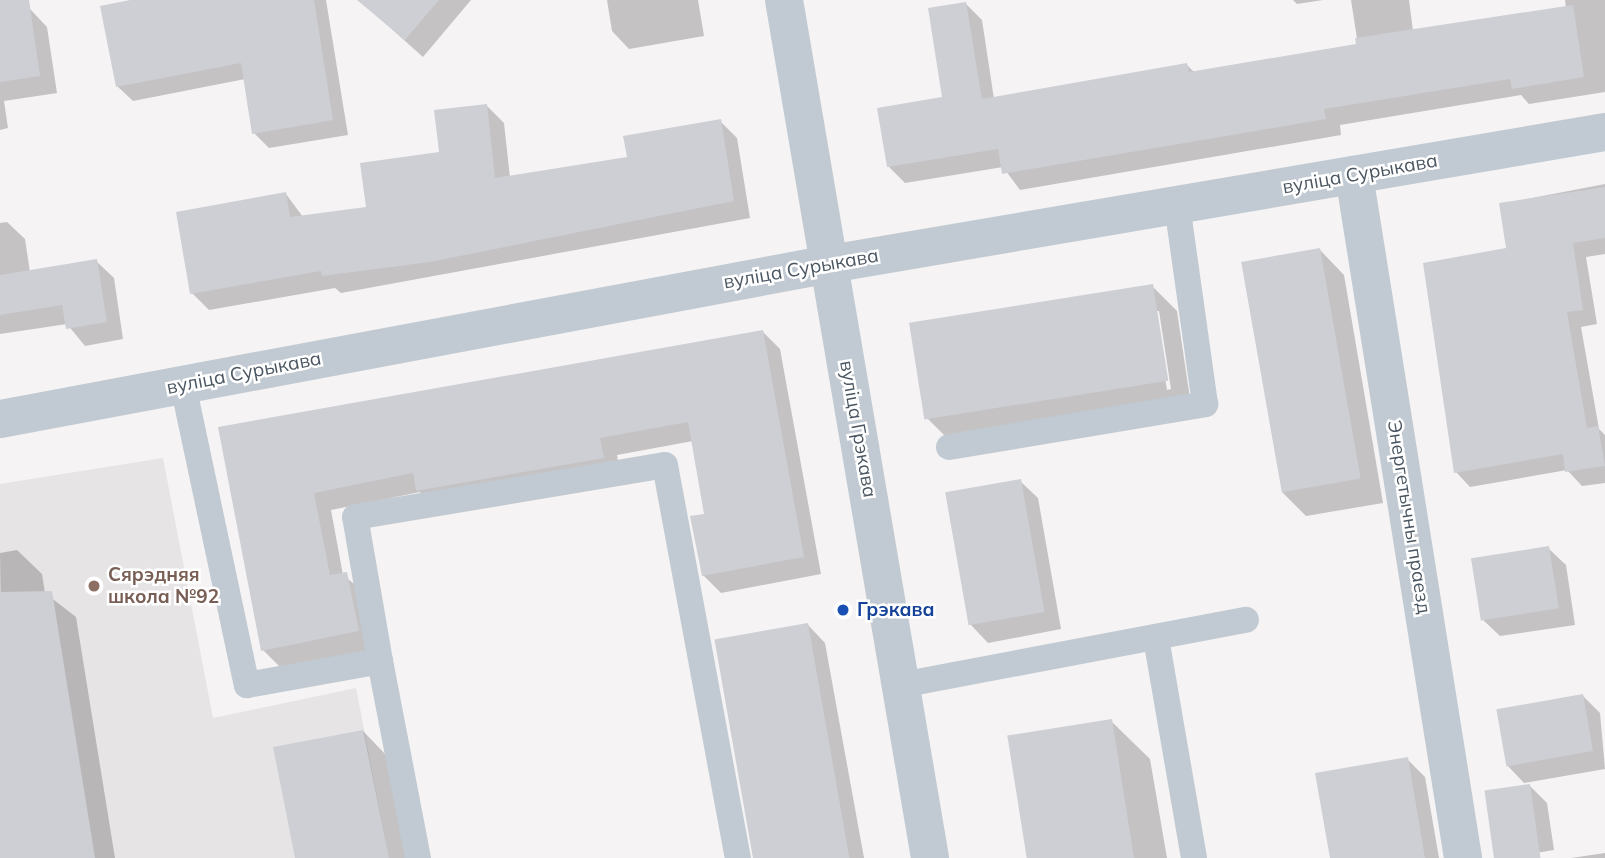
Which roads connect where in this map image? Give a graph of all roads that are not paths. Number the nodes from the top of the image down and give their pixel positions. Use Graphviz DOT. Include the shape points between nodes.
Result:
graph roads {
  1 [pos="784,0"];
  2 [pos="1605,132"];
  3 [pos="1354,175"];
  4 [pos="1177,204"];
  5 [pos="830,264"];
  6 [pos="183,385"];
  7 [pos="0,419"];
  8 [pos="949,446"];
  9 [pos="1247,620"];
  10 [pos="1156,638"];
  11 [pos="380,660"];
  12 [pos="901,685"];
  13 [pos="418,858"];
  14 [pos="738,858"];
  15 [pos="930,858"];
  16 [pos="1194,858"];
  17 [pos="1463,858"];
  1 -- 5 [label="street, вуліца Грэкава"];
  2 -- 3 [label="street, вуліца Сурыкава"];
  3 -- 4 [label="street, вуліца Сурыкава"];
  3 -- 17 [label="street, Энергетычны праезд"];
  4 -- 5 [label="street, вуліца Сурыкава"];
  4 -- 8 [label="lane" via="1205,404"];
  5 -- 6 [label="street, вуліца Сурыкава"];
  5 -- 12 [label="street, вуліца Грэкава"];
  6 -- 7 [label="street, вуліца Сурыкава"];
  6 -- 11 [label="lane" via="247,685"];
  9 -- 10 [label="lane"];
  10 -- 12 [label="lane"];
  10 -- 16 [label="lane"];
  11 -- 13 [label="lane"];
  11 -- 14 [label="lane" via="355,517 665,465"];
  12 -- 15 [label="street, вуліца Грэкава"];
}
